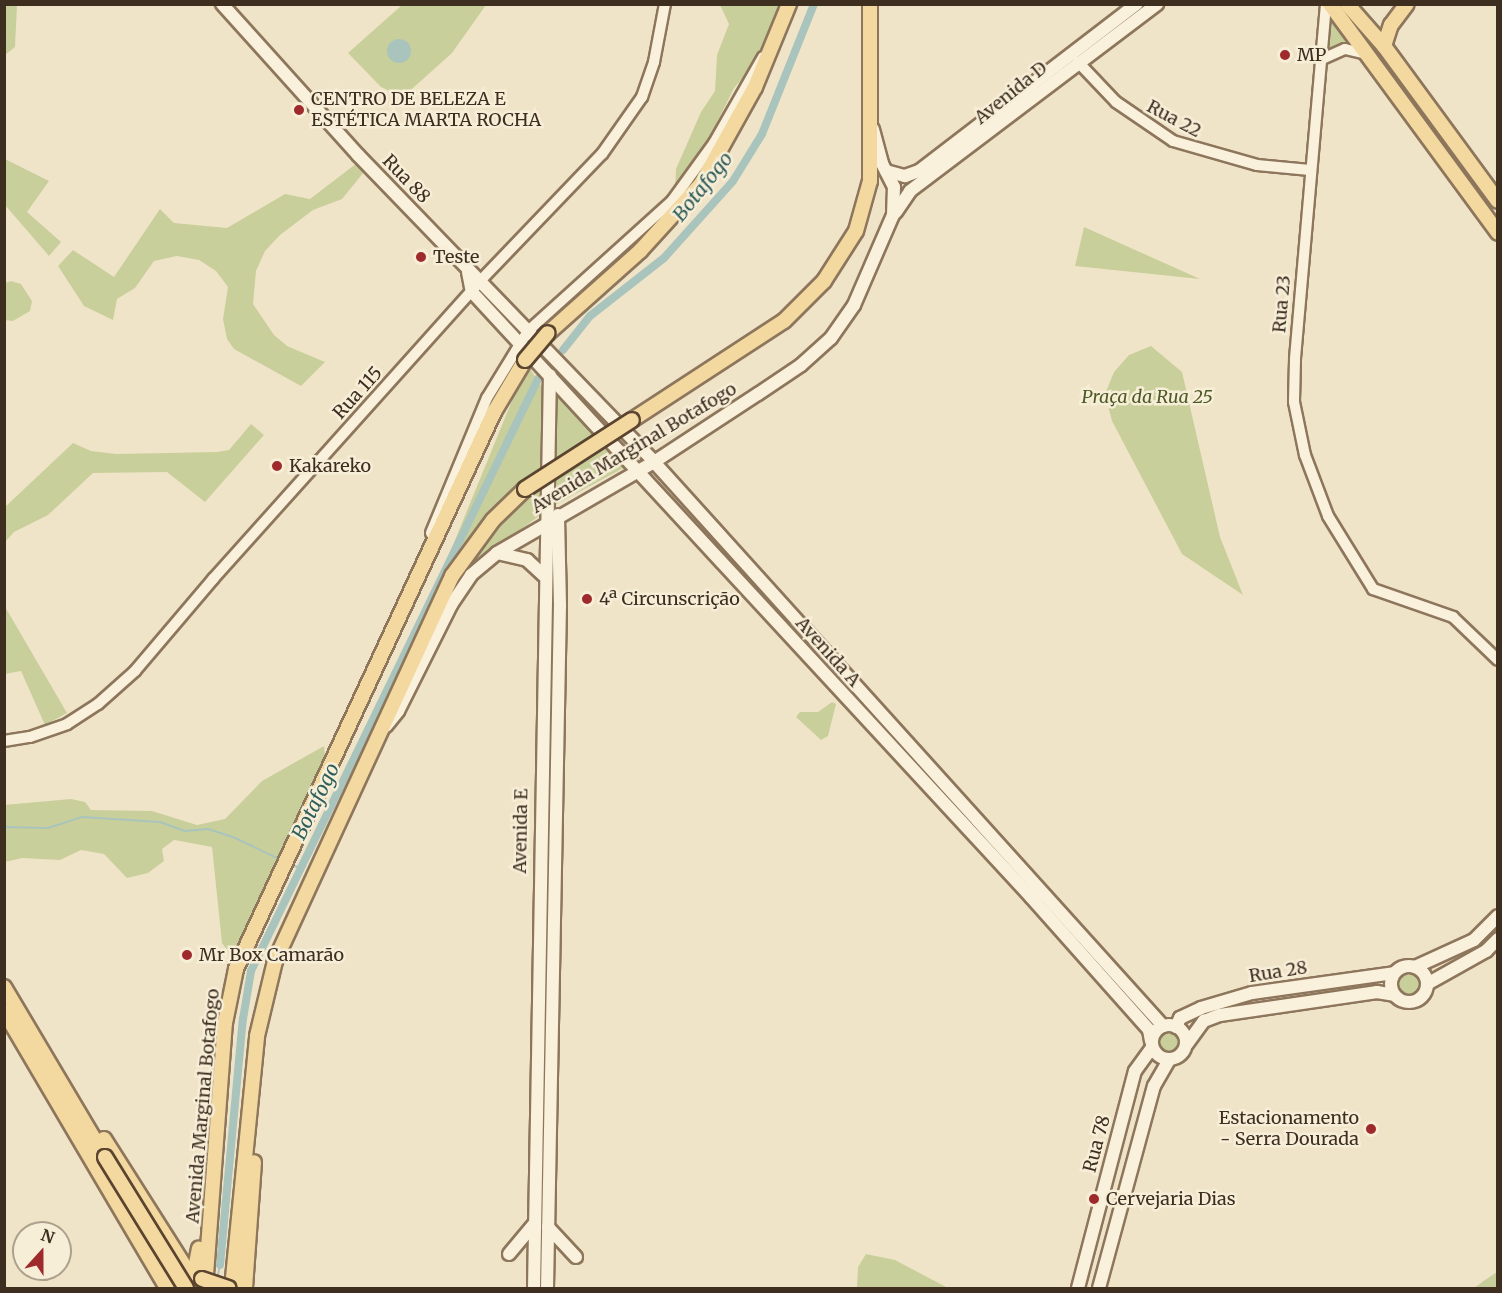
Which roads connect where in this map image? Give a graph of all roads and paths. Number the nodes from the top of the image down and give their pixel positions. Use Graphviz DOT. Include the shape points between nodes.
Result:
graph roads {
  1 [pos="222,4"];
  2 [pos="665,4"];
  3 [pos="789,4"];
  4 [pos="870,4"];
  5 [pos="1137,4"];
  6 [pos="1157,4"];
  7 [pos="1407,4"];
  8 [pos="1347,5"];
  9 [pos="1330,8"];
  10 [pos="1384,46"];
  11 [pos="770,47"];
  12 [pos="1366,54"];
  13 [pos="1320,60"];
  14 [pos="1078,62"];
  15 [pos="871,121"];
  16 [pos="1310,170"];
  17 [pos="886,171"];
  18 [pos="1497,201"];
  19 [pos="893,215"];
  20 [pos="1497,233"];
  21 [pos="468,272"];
  22 [pos="481,280"];
  23 [pos="472,292"];
  24 [pos="528,331"];
  25 [pos="521,343"];
  26 [pos="550,375"];
  27 [pos="654,462"];
  28 [pos="638,468"];
  29 [pos="558,515"];
  30 [pos="546,522"];
  31 [pos="497,553"];
  32 [pos="544,576"];
  33 [pos="388,637"];
  34 [pos="1497,660"];
  35 [pos="378,736"];
  36 [pos="4,741"];
  37 [pos="1497,916"];
  38 [pos="1497,939"];
  39 [pos="1415,967"];
  40 [pos="1394,973"];
  41 [pos="1427,984"];
  42 [pos="4,987"];
  43 [pos="1394,995"];
  44 [pos="4,1011"];
  45 [pos="225,1023"];
  46 [pos="1170,1026"];
  47 [pos="1152,1044"];
  48 [pos="1186,1044"];
  49 [pos="1169,1060"];
  50 [pos="252,1111"];
  51 [pos="86,1120"];
  52 [pos="98,1160"];
  53 [pos="534,1224"];
  54 [pos="548,1227"];
  55 [pos="200,1240"];
  56 [pos="173,1251"];
  57 [pos="509,1254"];
  58 [pos="576,1257"];
  59 [pos="197,1284"];
  60 [pos="167,1288"];
  61 [pos="178,1288"];
  62 [pos="230,1288"];
  63 [pos="245,1288"];
  64 [pos="534,1288"];
  65 [pos="547,1288"];
  66 [pos="1078,1288"];
  67 [pos="1099,1288"];
  1 -- 21 [label="main road, Rua 88"];
  2 -- 22 [label="street, Rua 115" via="650,79 625,125 560,200"];
  3 -- 11 [label="main road, Avenida Marginal Botafogo"];
  4 -- 15 [label="main road, Avenida Marginal Botafogo"];
  5 -- 17 [label="main road, Avenida D" via="919,171 905,176"];
  6 -- 14 [label="main road, Avenida D"];
  7 -- 10 [label="main road" via="1391,25"];
  8 -- 9 [label="main road"];
  8 -- 10 [label="main road"];
  9 -- 12 [label="main road"];
  9 -- 13 [label="street, Rua 23"];
  10 -- 18 [label="main road"];
  11 -- 24 [label="street, Avenida Marginal Botafogo" via="749,77 714,143 672,201"];
  11 -- 33 [label="main road, Avenida Marginal Botafogo, bridge" via="740,117 701,184 640,251 548,333 509,382"];
  12 -- 13 [label="street" via="1345,49"];
  12 -- 20 [label="main road"];
  13 -- 16 [label="street, Rua 23"];
  14 -- 16 [label="street, Rua 22" via="1116,102 1173,141 1257,165"];
  14 -- 19 [label="main road, Avenida D" via="910,191"];
  15 -- 17 [label="main road, Avenida Marginal Botafogo"];
  15 -- 35 [label="main road, Avenida Marginal Botafogo, bridge" via="870,181 864,212 825,281 784,321 525,489 493,520 452,576"];
  16 -- 34 [label="street, Rua 23" via="1294,402 1305,455 1328,516 1373,589 1453,617"];
  17 -- 19 [label="main road, Avenida Marginal Botafogo" via="895,196"];
  19 -- 27 [label="main road, Avenida Marginal Botafogo" via="854,305 818,352"];
  21 -- 22 [label="main road, Rua 88"];
  21 -- 23 [label="main road"];
  22 -- 23 [label="street, Rua 115"];
  22 -- 24 [label="main road, Avenida A"];
  23 -- 25 [label="main road, Avenida A"];
  23 -- 36 [label="street, Rua 115" via="135,671 98,704 67,724"];
  24 -- 25 [label="street, Avenida Marginal Botafogo"];
  24 -- 27 [label="main road, Avenida A"];
  25 -- 26 [label="main road, Avenida A"];
  25 -- 33 [label="street, Avenida Marginal Botafogo" via="487,398"];
  26 -- 28 [label="main road, Avenida A"];
  26 -- 30 [label="main road, Avenida E"];
  27 -- 28 [label="main road, Avenida Marginal Botafogo"];
  27 -- 46 [label="main road, Avenida A"];
  28 -- 29 [label="main road, Avenida Marginal Botafogo"];
  28 -- 47 [label="main road, Avenida A" via="1039,905 1149,1030"];
  29 -- 30 [label="main road, Avenida Marginal Botafogo"];
  29 -- 54 [label="main road, Avenida E" via="560,605"];
  30 -- 31 [label="main road, Avenida Marginal Botafogo"];
  30 -- 32 [label="main road, Avenida E"];
  31 -- 32 [label="main road" via="527,560"];
  31 -- 35 [label="main road, Avenida Marginal Botafogo" via="471,575 451,605 398,711"];
  32 -- 53 [label="main road, Avenida E"];
  33 -- 45 [label="main road, Avenida Marginal Botafogo" via="241,953"];
  35 -- 50 [label="main road, Avenida Marginal Botafogo" via="275,961 257,1036"];
  37 -- 39 [label="main road" via="1474,940"];
  38 -- 41 [label="main road" via="1486,951"];
  39 -- 40 [label="main road" via="1403,966"];
  39 -- 41 [label="main road" via="1424,973"];
  40 -- 43 [label="main road" via="1390,984"];
  40 -- 46 [label="main road, Rua 28" via="1252,993 1201,1008"];
  41 -- 43 [label="main road" via="1424,995 1414,1002"];
  42 -- 51 [label="main road"];
  43 -- 48 [label="main road, Rua 28" via="1377,992 1220,1015 1204,1021"];
  44 -- 52 [label="main road"];
  45 -- 55 [label="main road" via="216,1039"];
  45 -- 59 [label="main road, Avenida Marginal Botafogo"];
  46 -- 47 [label="main road"];
  46 -- 48 [label="main road" via="1184,1033"];
  47 -- 49 [label="main road" via="1159,1057"];
  47 -- 66 [label="main road, Rua 78" via="1135,1071"];
  48 -- 49 [label="main road" via="1179,1057"];
  49 -- 67 [label="main road" via="1154,1086"];
  50 -- 62 [label="main road, Avenida Marginal Botafogo"];
  50 -- 63 [label="main road" via="255,1151"];
  51 -- 52 [label="main road"];
  51 -- 56 [label="main road" via="105,1140"];
  52 -- 59 [label="main road, bridge"];
  52 -- 60 [label="main road"];
  52 -- 61 [label="main road"];
  53 -- 57 [label="main road"];
  53 -- 64 [label="main road, Avenida E"];
  54 -- 58 [label="main road"];
  54 -- 65 [label="main road, Avenida E"];
  55 -- 56 [label="main road"];
  55 -- 59 [label="main road"];
  56 -- 59 [label="main road"];
  59 -- 61 [label="main road"];
  59 -- 62 [label="main road, bridge"];
}
